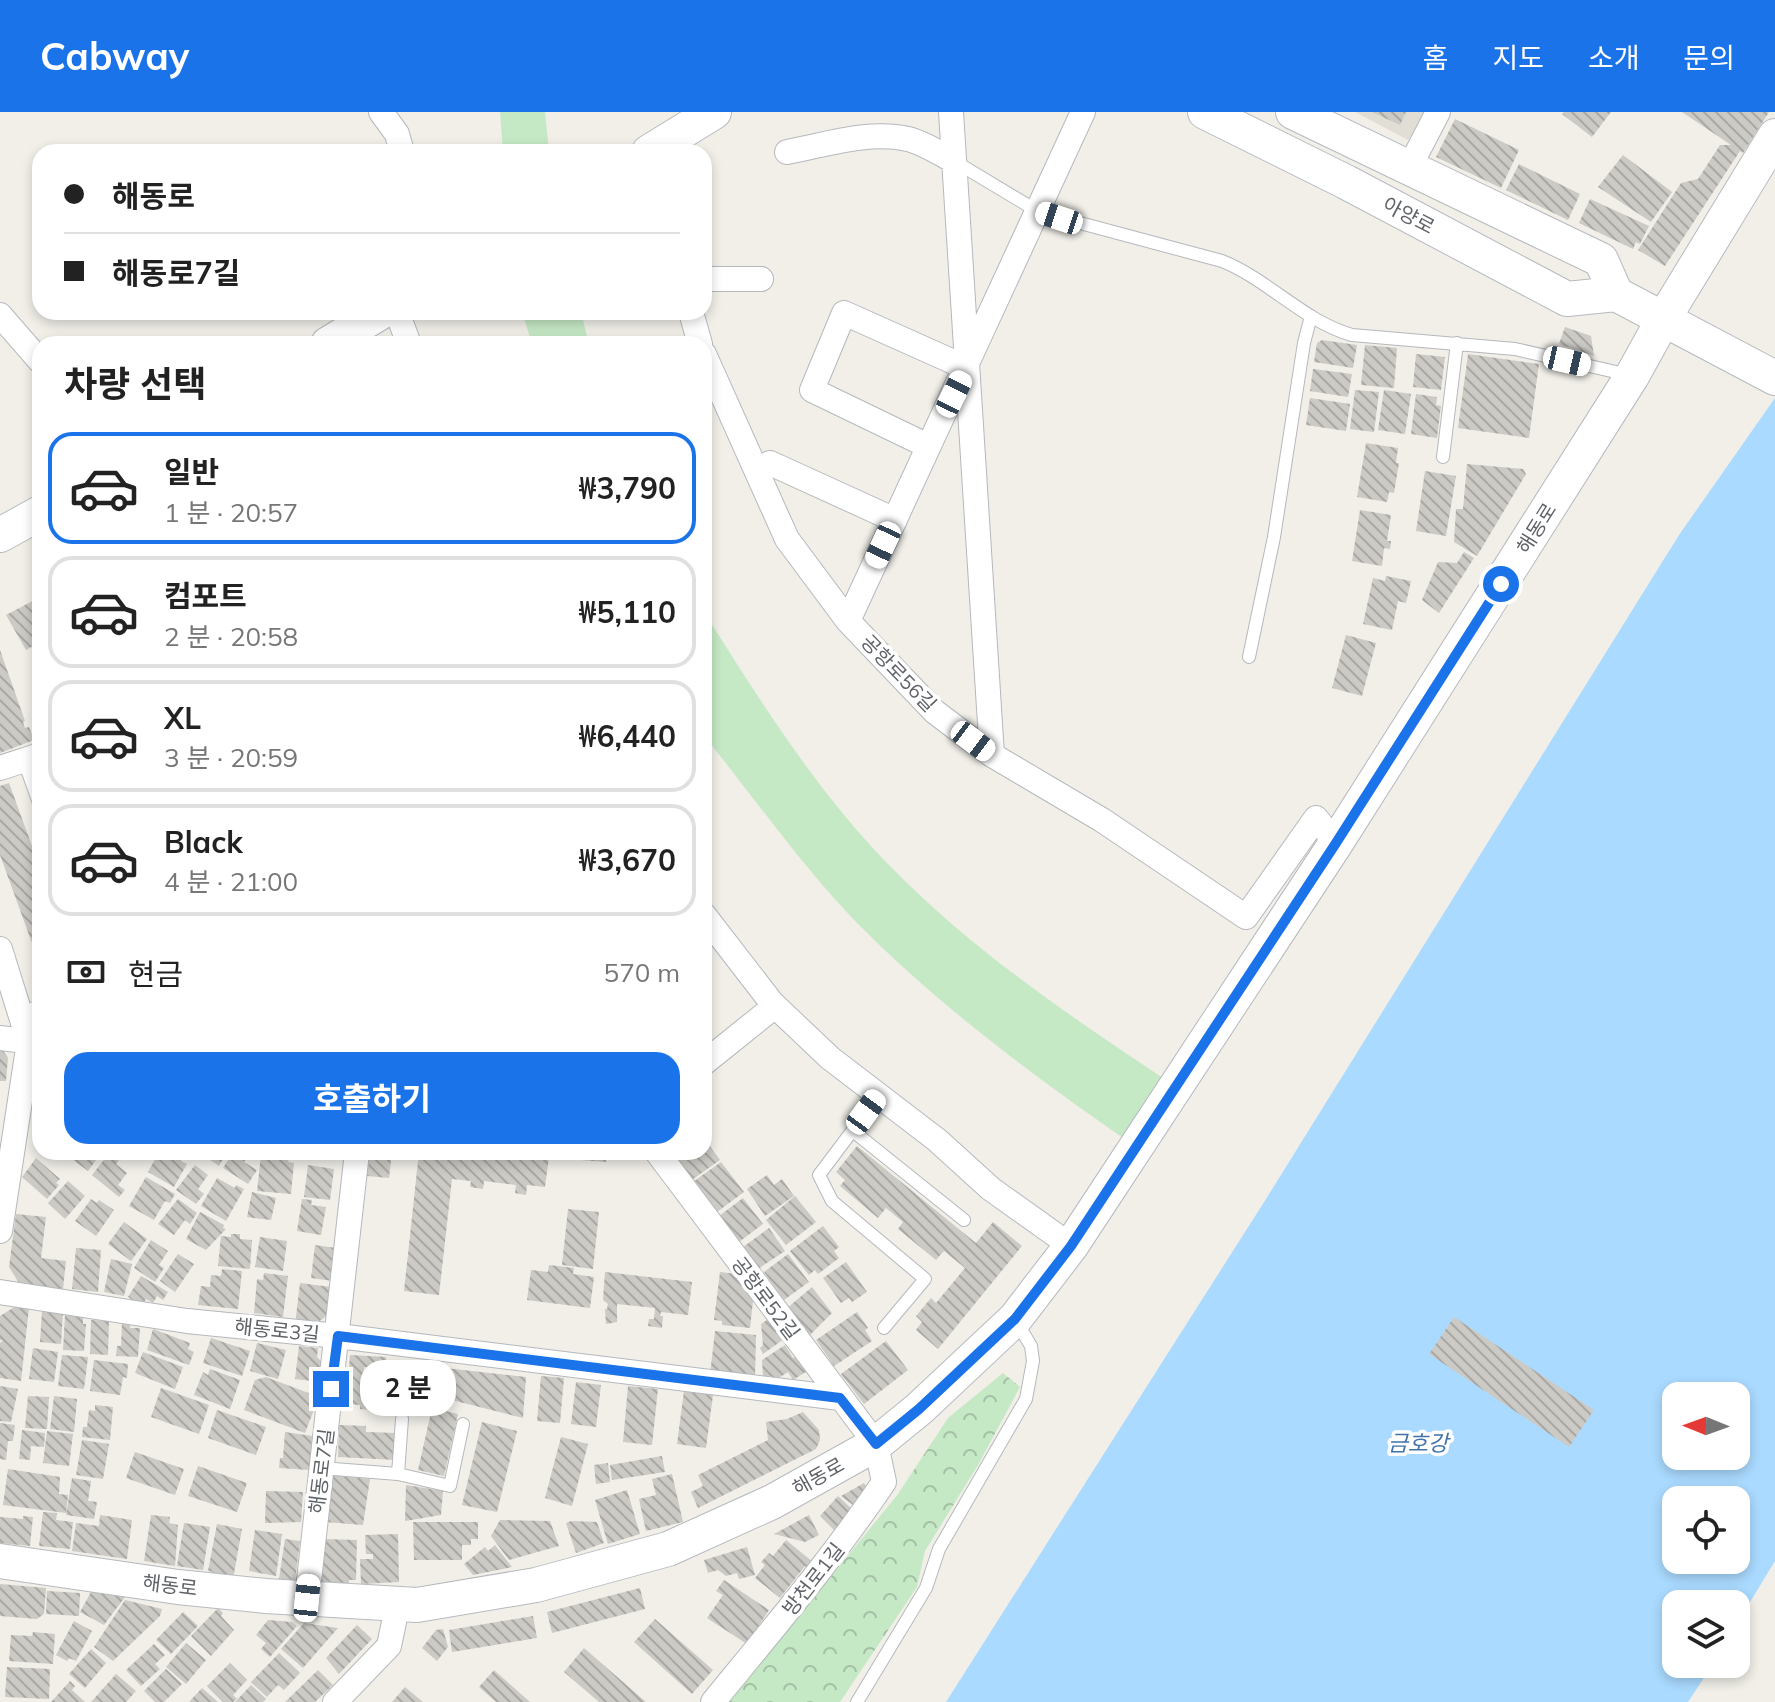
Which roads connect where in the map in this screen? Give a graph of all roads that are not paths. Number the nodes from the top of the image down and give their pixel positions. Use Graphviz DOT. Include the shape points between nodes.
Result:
graph roads {
  1 [pos="381,112"];
  2 [pos="714,112"];
  3 [pos="951,112"];
  4 [pos="1083,112"];
  5 [pos="1205,112"];
  6 [pos="1293,112"];
  7 [pos="1438,112"];
  8 [pos="1775,136"];
  9 [pos="400,144"];
  10 [pos="663,144"];
  11 [pos="787,152"];
  12 [pos="954,161"];
  13 [pos="1409,168"];
  14 [pos="1039,212"];
  15 [pos="712,279"];
  16 [pos="761,279"];
  17 [pos="1616,294"];
  18 [pos="0,315"];
  19 [pos="1311,316"];
  20 [pos="1664,318"];
  21 [pos="368,320"];
  22 [pos="341,336"];
  23 [pos="1457,343"];
  24 [pos="32,352"];
  25 [pos="967,368"];
  26 [pos="712,372"];
  27 [pos="1632,376"];
  28 [pos="1775,378"];
  29 [pos="928,446"];
  30 [pos="1443,457"];
  31 [pos="770,463"];
  32 [pos="32,517"];
  33 [pos="895,520"];
  34 [pos="0,535"];
  35 [pos="848,621"];
  36 [pos="1249,657"];
  37 [pos="992,755"];
  38 [pos="32,758"];
  39 [pos="0,768"];
  40 [pos="1336,843"];
  41 [pos="712,925"];
  42 [pos="0,949"];
  43 [pos="775,1006"];
  44 [pos="30,1010"];
  45 [pos="0,1038"];
  46 [pos="32,1043"];
  47 [pos="32,1053"];
  48 [pos="712,1057"];
  49 [pos="880,1094"];
  50 [pos="8,1130"];
  51 [pos="853,1131"];
  52 [pos="356,1160"];
  53 [pos="663,1160"];
  54 [pos="964,1220"];
  55 [pos="0,1231"];
  56 [pos="1071,1246"];
  57 [pos="0,1292"];
  58 [pos="1015,1319"];
  59 [pos="884,1328"];
  60 [pos="338,1336"];
  61 [pos="840,1398"];
  62 [pos="402,1419"];
  63 [pos="463,1424"];
  64 [pos="876,1444"];
  65 [pos="321,1468"];
  66 [pos="398,1474"];
  67 [pos="0,1561"];
  68 [pos="307,1598"];
  69 [pos="398,1603"];
  70 [pos="335,1702"];
  71 [pos="713,1702"];
  72 [pos="857,1702"];
  1 -- 9 [label="street"];
  2 -- 10 [label="street"];
  3 -- 12 [label="street"];
  4 -- 14 [label="street"];
  5 -- 17 [label="street, 아양로" via="1567,299"];
  6 -- 13 [label="street, 아양로"];
  7 -- 13 [label="street"];
  8 -- 20 [label="street, 해동로"];
  11 -- 12 [label="street" via="895,137 923,144"];
  12 -- 14 [label="lane"];
  12 -- 25 [label="street"];
  13 -- 17 [label="street, 아양로" via="1601,260"];
  14 -- 19 [label="lane" via="1222,261"];
  14 -- 25 [label="street"];
  15 -- 16 [label="street"];
  17 -- 20 [label="street"];
  18 -- 24 [label="street"];
  19 -- 23 [label="lane" via="1352,335"];
  19 -- 36 [label="lane"];
  20 -- 27 [label="street, 해동로"];
  20 -- 28 [label="street"];
  21 -- 22 [label="street"];
  23 -- 27 [label="lane" via="1515,349"];
  23 -- 30 [label="lane"];
  25 -- 29 [label="street"];
  25 -- 29 [label="street" via="844,313 812,390"];
  25 -- 37 [label="street"];
  26 -- 35 [label="street, 공항로56길" via="787,539"];
  27 -- 40 [label="street, 해동로"];
  29 -- 33 [label="street"];
  31 -- 33 [label="street"];
  32 -- 34 [label="street"];
  33 -- 35 [label="street"];
  35 -- 37 [label="street, 공항로56길" via="935,712"];
  37 -- 40 [label="street, 공항로56길" via="1102,820 1246,917 1316,818"];
  38 -- 39 [label="street"];
  40 -- 56 [label="street, 해동로"];
  41 -- 43 [label="street"];
  42 -- 44 [label="street"];
  43 -- 48 [label="street"];
  43 -- 49 [label="street" via="830,1058"];
  45 -- 46 [label="street"];
  47 -- 50 [label="street"];
  49 -- 51 [label="lane"];
  49 -- 56 [label="street" via="991,1189"];
  50 -- 55 [label="street"];
  51 -- 54 [label="lane"];
  51 -- 59 [label="lane" via="819,1175 832,1201 925,1279"];
  52 -- 60 [label="street, 해동로7길"];
  53 -- 61 [label="street, 공항로52길"];
  56 -- 58 [label="street, 해동로"];
  57 -- 60 [label="street, 해동로3길" via="187,1321"];
  58 -- 64 [label="street, 해동로"];
  58 -- 72 [label="lane" via="1031,1346 1026,1399 939,1549 926,1588"];
  60 -- 61 [label="street, 해동로3길"];
  60 -- 65 [label="street, 해동로7길"];
  61 -- 64 [label="street, 공항로52길"];
  62 -- 66 [label="lane"];
  63 -- 66 [label="lane" via="450,1486"];
  64 -- 69 [label="street, 해동로" via="772,1502 668,1549 536,1585 417,1605"];
  64 -- 71 [label="street, 방천로1길" via="884,1482"];
  65 -- 66 [label="lane"];
  65 -- 68 [label="street, 해동로7길"];
  67 -- 68 [label="street, 해동로" via="178,1587"];
  68 -- 69 [label="street, 해동로"];
  69 -- 70 [label="street" via="389,1646"];
}
